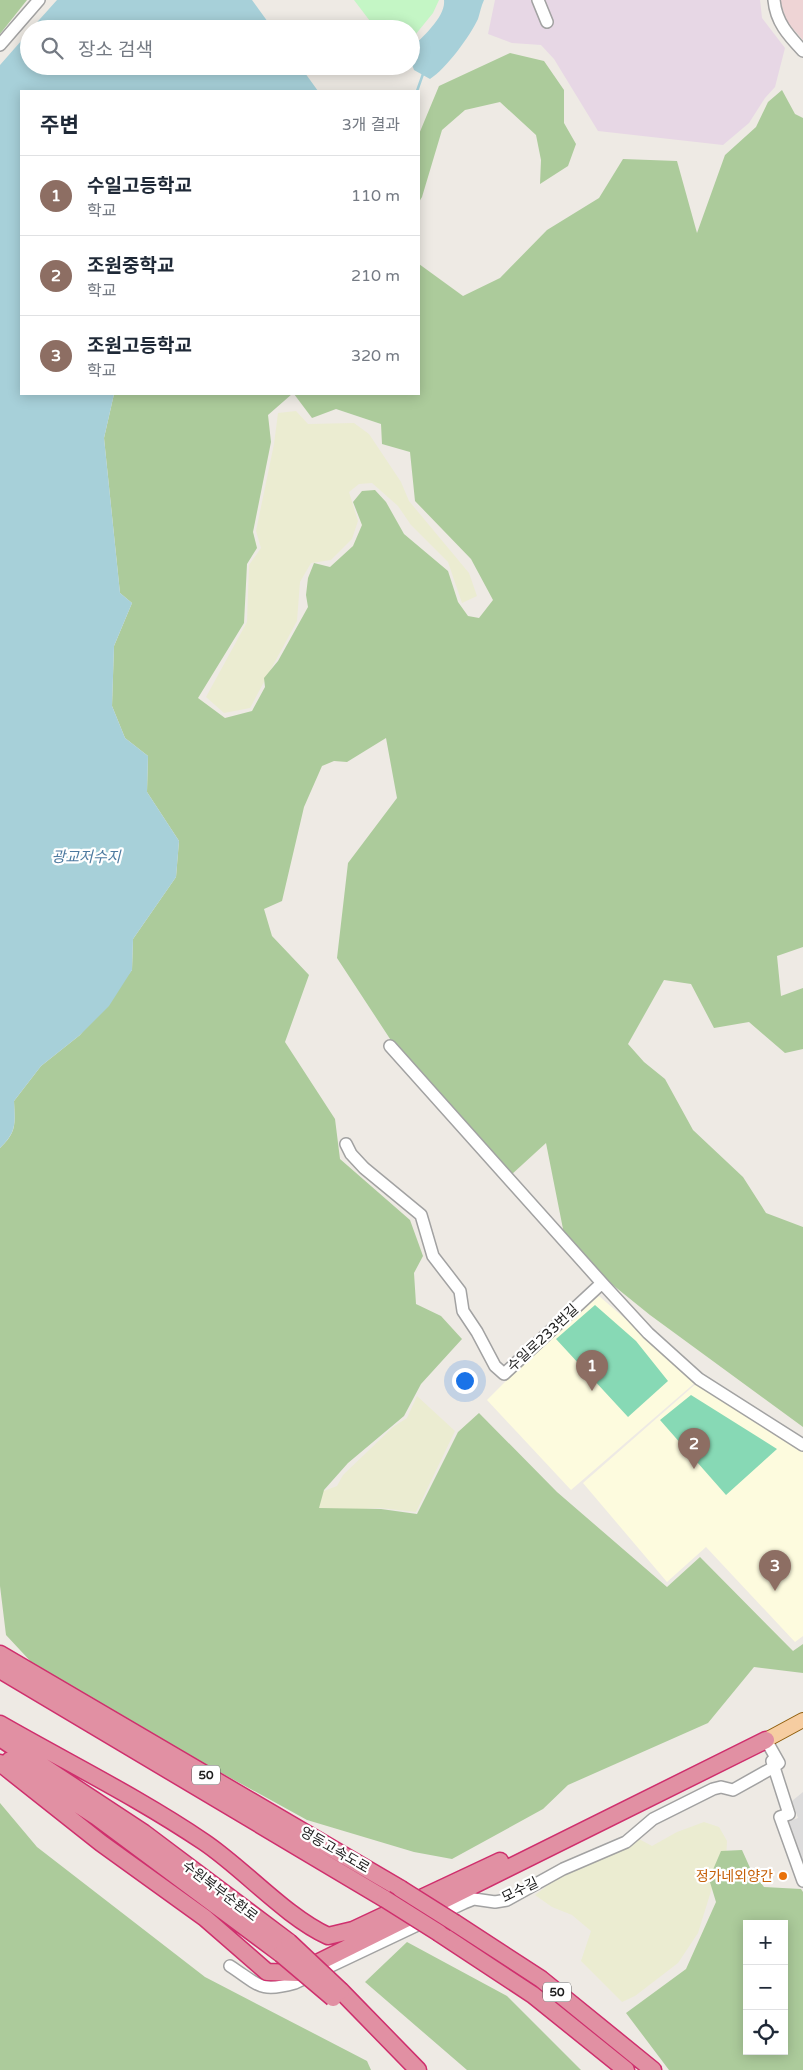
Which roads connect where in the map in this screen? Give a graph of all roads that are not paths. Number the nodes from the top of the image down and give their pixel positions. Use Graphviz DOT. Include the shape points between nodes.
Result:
graph roads {
  1 [pos="39,0"];
  2 [pos="538,0"];
  3 [pos="774,0"];
  4 [pos="22,20"];
  5 [pos="20,22"];
  6 [pos="547,22"];
  7 [pos="0,45"];
  8 [pos="803,51"];
  9 [pos="390,1046"];
  10 [pos="346,1144"];
  11 [pos="602,1283"];
  12 [pos="803,1445"];
  13 [pos="4,1665"];
  14 [pos="803,1720"];
  15 [pos="0,1724"];
  16 [pos="0,1738"];
  17 [pos="766,1740"];
  18 [pos="0,1753"];
  19 [pos="0,1763"];
  20 [pos="774,1767"];
  21 [pos="803,1881"];
  22 [pos="285,1948"];
  23 [pos="230,1966"];
  24 [pos="337,1995"];
  25 [pos="403,2070"];
  26 [pos="418,2070"];
  27 [pos="626,2070"];
  28 [pos="653,2070"];
  1 -- 4 [label="street"];
  2 -- 6 [label="street"];
  3 -- 8 [label="street" via="775,15 787,35"];
  5 -- 7 [label="street"];
  9 -- 11 [label="street"];
  10 -- 11 [label="street, 수일로233번길" via="364,1168 421,1215 433,1256 460,1291 463,1311 495,1366 504,1374"];
  11 -- 12 [label="street" via="648,1333 699,1379"];
  13 -- 27 [label="highway, 영동고속도로 / 50, bridge" via="439,1933 533,1995"];
  13 -- 28 [label="highway, 영동고속도로 / 50, bridge" via="401,1889 541,1979"];
  14 -- 17 [label="main road"];
  15 -- 17 [label="highway" via="186,1830 308,1925 328,1936 353,1930 752,1742"];
  16 -- 22 [label="highway, 수원북부순환로" via="144,1834"];
  17 -- 19 [label="highway" via="297,1973 267,1972 205,1918 101,1843"];
  17 -- 20 [label="street"];
  18 -- 22 [label="highway, 수원북부순환로"];
  20 -- 21 [label="street" via="789,1814 780,1817"];
  20 -- 23 [label="street, 모수길" via="733,1790 713,1789 653,1819 626,1842 562,1869 507,1900 474,1899 295,1983 273,1989 262,1988"];
  22 -- 24 [label="highway, 수원북부순환로, bridge"];
  24 -- 25 [label="highway, 수원북부순환로"];
  24 -- 26 [label="highway, 수원북부순환로"];
}
